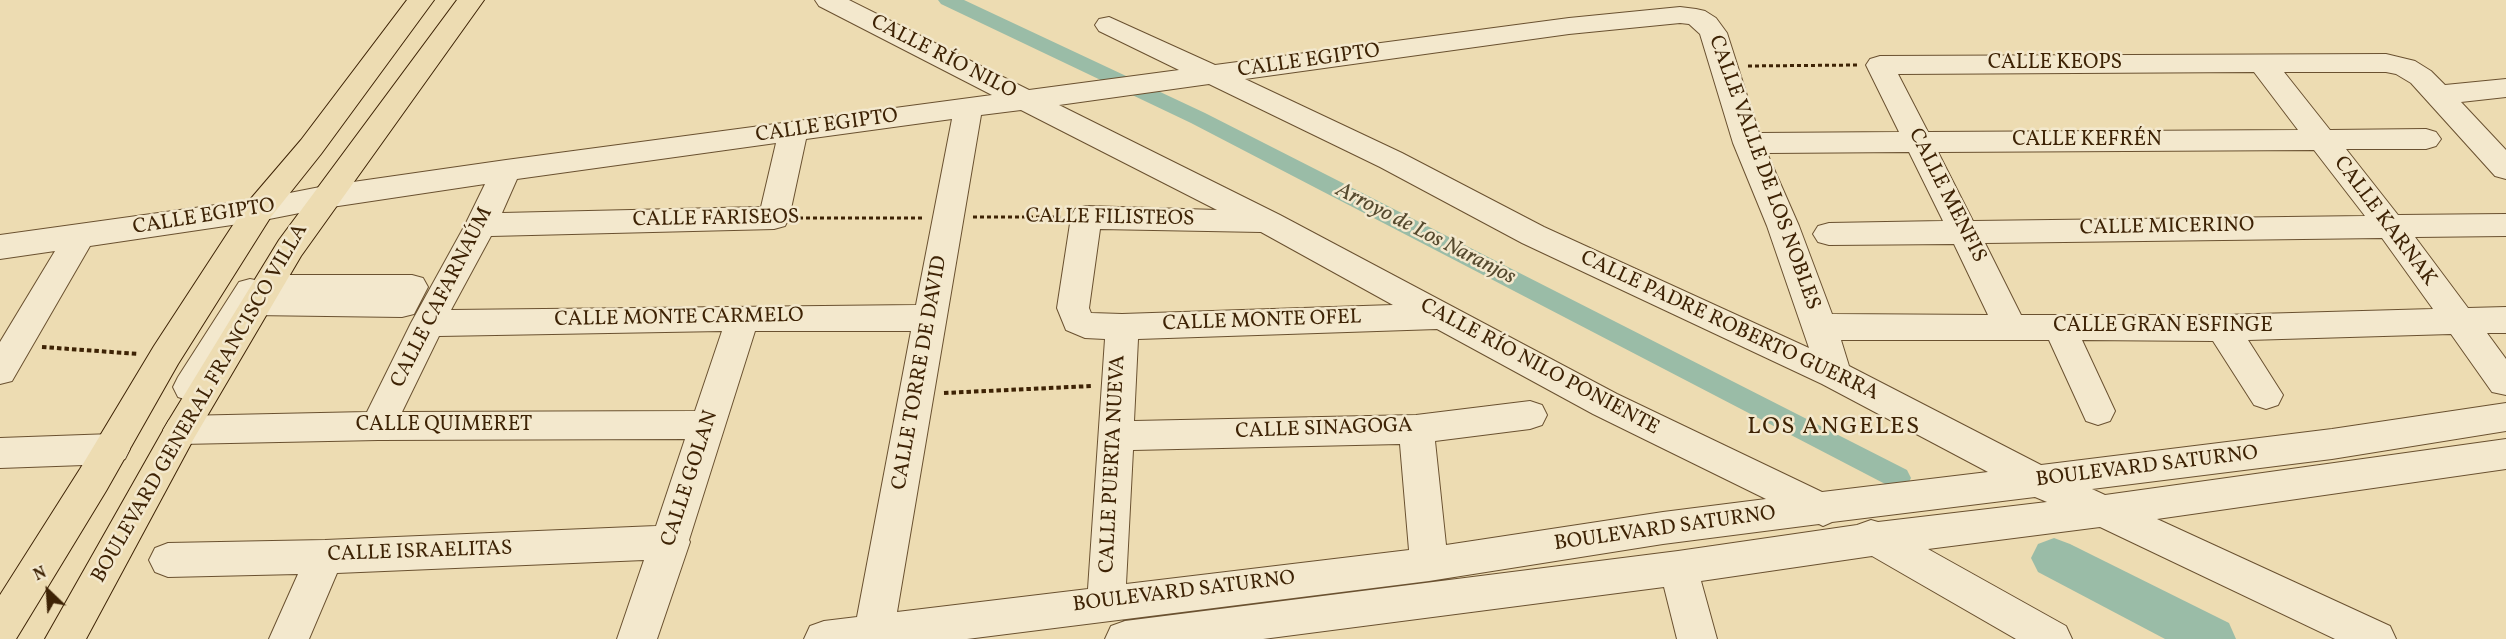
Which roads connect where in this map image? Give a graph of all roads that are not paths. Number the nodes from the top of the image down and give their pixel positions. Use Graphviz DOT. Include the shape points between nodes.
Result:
graph roads {
  1 [pos="421,0"];
  2 [pos="434,0"];
  3 [pos="460,0"];
  4 [pos="471,0"];
  5 [pos="828,0"];
  6 [pos="1654,8"];
  7 [pos="1109,25"];
  8 [pos="2262,64"];
  9 [pos="1880,65"];
  10 [pos="373,73"];
  11 [pos="1212,75"];
  12 [pos="2506,88"];
  13 [pos="2440,95"];
  14 [pos="1025,99"];
  15 [pos="968,107"];
  16 [pos="793,133"];
  17 [pos="2321,139"];
  18 [pos="2426,139"];
  19 [pos="1918,142"];
  20 [pos="1748,143"];
  21 [pos="2506,169"];
  22 [pos="507,170"];
  23 [pos="316,198"];
  24 [pos="270,209"];
  25 [pos="1269,222"];
  26 [pos="481,225"];
  27 [pos="2389,225"];
  28 [pos="2506,225"];
  29 [pos="1964,231"];
  30 [pos="1829,234"];
  31 [pos="79,237"];
  32 [pos="0,247"];
  33 [pos="1439,316"];
  34 [pos="743,318"];
  35 [pos="930,318"];
  36 [pos="2506,320"];
  37 [pos="2459,322"];
  38 [pos="428,323"];
  39 [pos="1085,325"];
  40 [pos="1122,327"];
  41 [pos="1820,327"];
  42 [pos="2011,327"];
  43 [pos="2222,327"];
  44 [pos="2060,328"];
  45 [pos="227,339"];
  46 [pos="6,354"];
  47 [pos="1834,374"];
  48 [pos="2266,395"];
  49 [pos="2505,400"];
  50 [pos="2098,411"];
  51 [pos="1530,415"];
  52 [pos="708,425"];
  53 [pos="378,426"];
  54 [pos="1416,429"];
  55 [pos="181,430"];
  56 [pos="1117,436"];
  57 [pos="112,449"];
  58 [pos="0,453"];
  59 [pos="2506,454"];
  60 [pos="2042,483"];
  61 [pos="1819,508"];
  62 [pos="2105,511"];
  63 [pos="1876,539"];
  64 [pos="671,542"];
  65 [pos="325,557"];
  66 [pos="168,560"];
  67 [pos="1429,564"];
  68 [pos="1678,568"];
  69 [pos="45,571"];
  70 [pos="1106,602"];
  71 [pos="0,629"];
  72 [pos="874,636"];
  73 [pos="10,639"];
  74 [pos="21,639"];
  75 [pos="48,639"];
  76 [pos="65,639"];
  77 [pos="289,639"];
  78 [pos="637,639"];
  79 [pos="824,639"];
  80 [pos="1125,639"];
  81 [pos="1697,639"];
  82 [pos="2052,639"];
  83 [pos="2376,639"];
  1 -- 10 [label="main road"];
  2 -- 10 [label="street"];
  3 -- 23 [label="street"];
  4 -- 23 [label="main road, BOULEVARD GENERAL FRANCISCO VILLA" via="412,84"];
  5 -- 14 [label="street, CALLE RÍO NILO"];
  6 -- 11 [label="street, CALLE EGIPTO"];
  6 -- 20 [label="street, CALLE VALLE DE LOS NOBLES" via="1696,17 1713,33"];
  7 -- 11 [label="street, CALLE PADRE ROBERTO GUERRA"];
  8 -- 9 [label="street, CALLE KEOPS"];
  8 -- 13 [label="street, CALLE KEOPS" via="2386,63 2405,67"];
  8 -- 17 [label="street, CALLE KARNAK"];
  9 -- 19 [label="street, CALLE MENFIS"];
  10 -- 23 [label="main road" via="365,104 300,185 302,192"];
  10 -- 24 [label="street"];
  11 -- 14 [label="street, CALLE EGIPTO"];
  11 -- 47 [label="street, CALLE PADRE ROBERTO GUERRA" via="1391,160 1533,235"];
  12 -- 13 [label="street"];
  13 -- 21 [label="street"];
  14 -- 15 [label="street, CALLE EGIPTO"];
  14 -- 25 [label="street, CALLE RÍO NILO PONIENTE"];
  15 -- 16 [label="street, CALLE EGIPTO"];
  15 -- 35 [label="street, CALLE TORRE DE DAVID"];
  16 -- 22 [label="street, CALLE EGIPTO"];
  16 -- 26 [label="street, CALLE FARISEOS" via="774,218"];
  17 -- 18 [label="street, CALLE KEFRÉN"];
  17 -- 19 [label="street, CALLE KEFRÉN"];
  17 -- 27 [label="street, CALLE KARNAK"];
  19 -- 20 [label="street, CALLE KEFRÉN"];
  19 -- 29 [label="street, CALLE MENFIS"];
  20 -- 41 [label="street, CALLE VALLE DE LOS NOBLES"];
  22 -- 23 [label="street, CALLE EGIPTO"];
  22 -- 26 [label="street, CALLE CAFARNAÚM"];
  23 -- 24 [label="street, CALLE EGIPTO"];
  23 -- 45 [label="street"];
  23 -- 45 [label="main road, BOULEVARD GENERAL FRANCISCO VILLA" via="261,296"];
  24 -- 31 [label="street, CALLE EGIPTO"];
  24 -- 45 [label="main road" via="284,211 287,218 224,319"];
  24 -- 57 [label="main road" via="166,355"];
  24 -- 69 [label="street" via="177,355 125,451"];
  25 -- 33 [label="street, CALLE RÍO NILO PONIENTE"];
  25 -- 39 [label="street, CALLE FILISTEOS" via="1086,216 1073,308 1078,321"];
  26 -- 38 [label="street, CALLE CAFARNAÚM"];
  27 -- 28 [label="street, CALLE MICERINO"];
  27 -- 29 [label="street, CALLE MICERINO"];
  27 -- 37 [label="street, CALLE KARNAK"];
  29 -- 30 [label="street, CALLE MICERINO"];
  29 -- 42 [label="street, CALLE MENFIS"];
  31 -- 32 [label="street, CALLE EGIPTO"];
  31 -- 46 [label="street"];
  33 -- 40 [label="street, CALLE MONTE OFEL"];
  33 -- 61 [label="street, CALLE RÍO NILO PONIENTE" via="1605,404"];
  34 -- 35 [label="street, CALLE MONTE CARMELO"];
  34 -- 38 [label="street, CALLE MONTE CARMELO"];
  34 -- 52 [label="street, CALLE GOLAN"];
  35 -- 72 [label="street, CALLE TORRE DE DAVID"];
  36 -- 37 [label="street, CALLE GRAN ESFINGE"];
  37 -- 43 [label="street, CALLE GRAN ESFINGE"];
  37 -- 49 [label="street, CALLE KARNAK"];
  38 -- 53 [label="street, CALLE CAFARNAÚM"];
  39 -- 40 [label="street, CALLE MONTE OFEL"];
  40 -- 56 [label="street, CALLE PUERTA NUEVA"];
  41 -- 42 [label="street, CALLE GRAN ESFINGE"];
  41 -- 47 [label="street, CALLE VALLE DE LOS NOBLES"];
  42 -- 44 [label="street, CALLE GRAN ESFINGE"];
  43 -- 44 [label="street, CALLE GRAN ESFINGE"];
  43 -- 48 [label="street"];
  44 -- 50 [label="street"];
  45 -- 55 [label="main road, BOULEVARD GENERAL FRANCISCO VILLA"];
  45 -- 75 [label="street" via="174,414"];
  47 -- 60 [label="street, CALLE PADRE ROBERTO GUERRA"];
  49 -- 60 [label="street, BOULEVARD SATURNO" via="2332,444"];
  51 -- 54 [label="street, CALLE SINAGOGA"];
  52 -- 53 [label="street, CALLE QUIMERET"];
  52 -- 64 [label="street, CALLE GOLAN"];
  53 -- 55 [label="street, CALLE QUIMERET"];
  54 -- 56 [label="street, CALLE SINAGOGA"];
  54 -- 67 [label="street"];
  55 -- 76 [label="main road, BOULEVARD GENERAL FRANCISCO VILLA"];
  56 -- 70 [label="street, CALLE PUERTA NUEVA"];
  57 -- 58 [label="street"];
  57 -- 69 [label="main road"];
  59 -- 62 [label="street, BOULEVARD SATURNO"];
  60 -- 61 [label="street, BOULEVARD SATURNO"];
  60 -- 62 [label="street, CALLE PADRE ROBERTO GUERRA"];
  61 -- 63 [label="street, CALLE RÍO NILO PONIENTE"];
  61 -- 67 [label="street, BOULEVARD SATURNO"];
  62 -- 63 [label="street, BOULEVARD SATURNO"];
  62 -- 83 [label="street, CALLE PADRE ROBERTO GUERRA"];
  63 -- 68 [label="street, BOULEVARD SATURNO"];
  63 -- 82 [label="street, CALLE RÍO NILO PONIENTE"];
  64 -- 65 [label="street, CALLE ISRAELITAS"];
  64 -- 78 [label="street, CALLE GOLAN"];
  65 -- 66 [label="street, CALLE ISRAELITAS"];
  65 -- 77 [label="street"];
  67 -- 70 [label="street, BOULEVARD SATURNO"];
  68 -- 80 [label="street, BOULEVARD SATURNO"];
  68 -- 81 [label="street"];
  69 -- 71 [label="main road"];
  69 -- 73 [label="street"];
  69 -- 74 [label="main road" via="51,585 48,594"];
  70 -- 72 [label="street, BOULEVARD SATURNO"];
  72 -- 79 [label="street, BOULEVARD SATURNO"];
}
